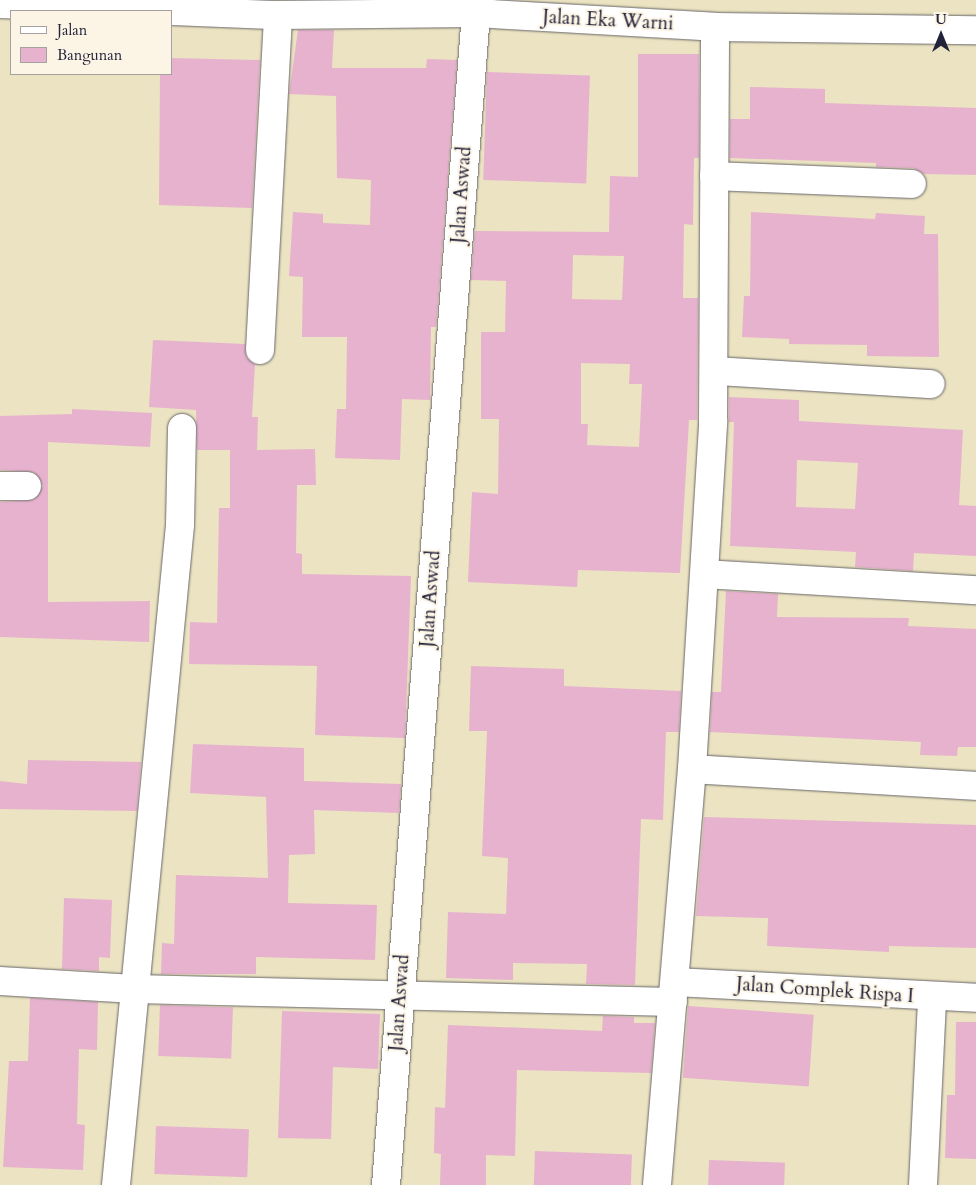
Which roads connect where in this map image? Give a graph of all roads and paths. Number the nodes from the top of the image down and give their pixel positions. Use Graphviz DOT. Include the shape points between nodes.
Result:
graph roads {
  1 [pos="0,4"];
  2 [pos="476,6"];
  3 [pos="272,9"];
  4 [pos="715,27"];
  5 [pos="976,30"];
  6 [pos="714,176"];
  7 [pos="912,184"];
  8 [pos="260,350"];
  9 [pos="716,372"];
  10 [pos="931,384"];
  11 [pos="182,428"];
  12 [pos="0,486"];
  13 [pos="28,486"];
  14 [pos="705,574"];
  15 [pos="976,590"];
  16 [pos="692,769"];
  17 [pos="976,786"];
  18 [pos="0,981"];
  19 [pos="135,989"];
  20 [pos="674,992"];
  21 [pos="400,994"];
  22 [pos="932,998"];
  23 [pos="976,998"];
  24 [pos="116,1185"];
  25 [pos="386,1185"];
  26 [pos="657,1185"];
  27 [pos="923,1185"];
  1 -- 3 [label="street, Jalan Eka Warni"];
  2 -- 3 [label="street, Jalan Eka Warni"];
  2 -- 4 [label="street, Jalan Eka Warni"];
  2 -- 21 [label="street, Jalan Aswad"];
  3 -- 8 [label="street"];
  4 -- 5 [label="street, Jalan Eka Warni"];
  4 -- 6 [label="street"];
  6 -- 7 [label="street"];
  6 -- 9 [label="street"];
  9 -- 10 [label="street"];
  9 -- 14 [label="street"];
  11 -- 19 [label="street" via="180,525"];
  12 -- 13 [label="street"];
  14 -- 15 [label="street"];
  14 -- 16 [label="street"];
  16 -- 17 [label="street"];
  16 -- 20 [label="street"];
  18 -- 19 [label="street, Jalan Complek Rispa I"];
  19 -- 21 [label="street, Jalan Complek Rispa I"];
  19 -- 24 [label="street"];
  20 -- 21 [label="street, Jalan Complek Rispa I"];
  20 -- 22 [label="street, Jalan Complek Rispa I"];
  20 -- 26 [label="street"];
  21 -- 25 [label="street, Jalan Aswad"];
  22 -- 23 [label="street, Jalan Complek Rispa I"];
  22 -- 27 [label="street"];
}
